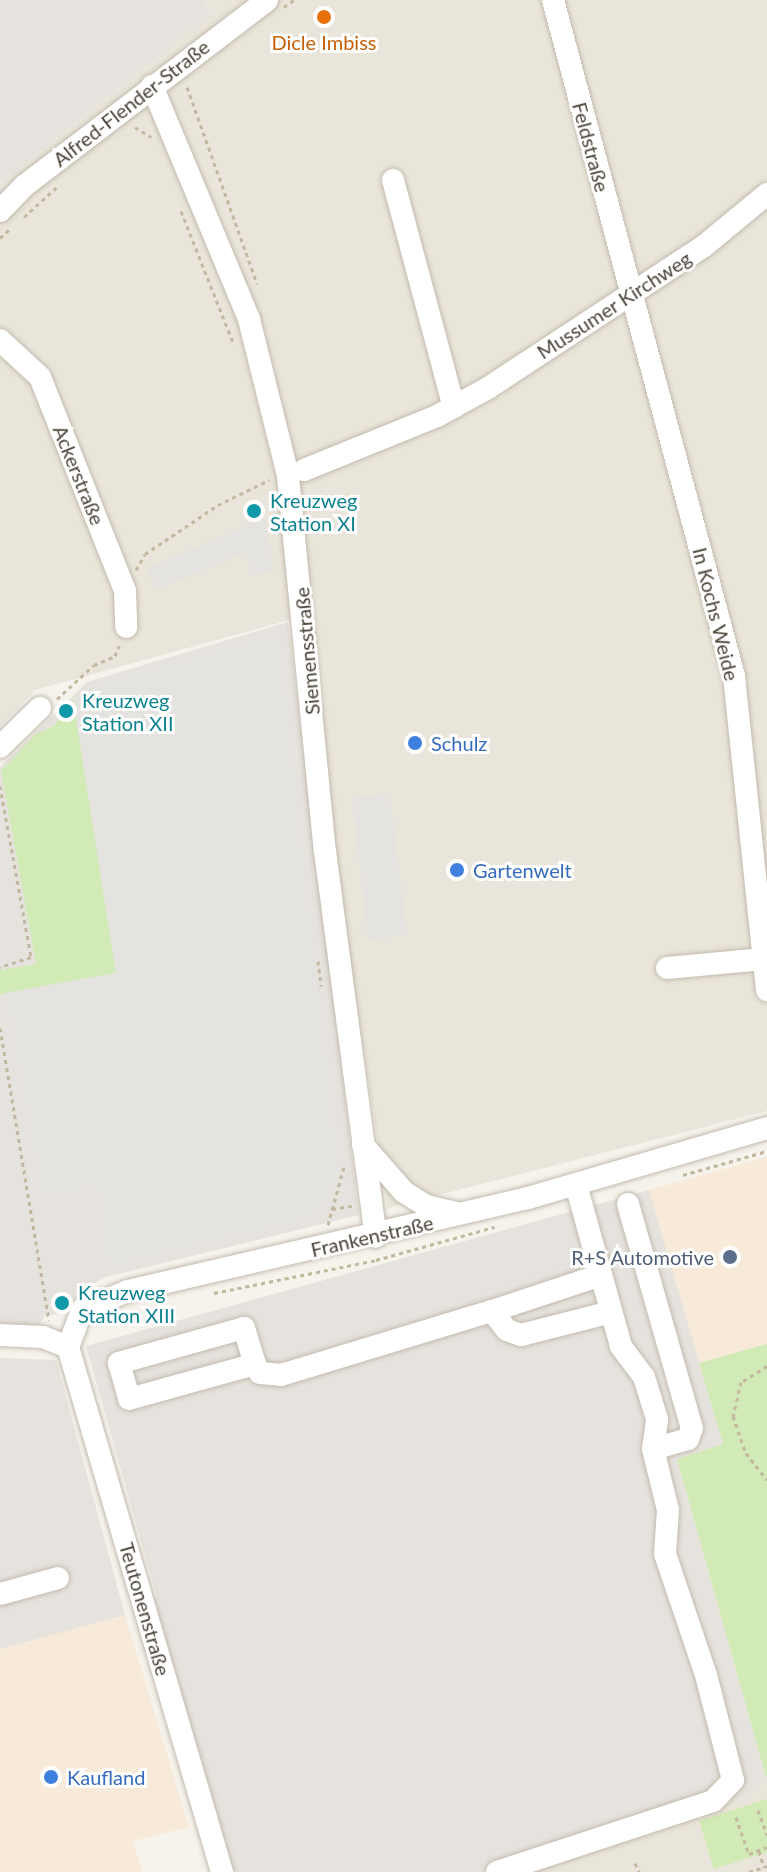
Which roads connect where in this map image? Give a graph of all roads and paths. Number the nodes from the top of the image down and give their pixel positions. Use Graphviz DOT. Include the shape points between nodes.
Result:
graph roads {
  1 [pos="267,0"];
  2 [pos="553,0"];
  3 [pos="152,86"];
  4 [pos="115,115"];
  5 [pos="157,144"];
  6 [pos="393,180"];
  7 [pos="767,194"];
  8 [pos="176,197"];
  9 [pos="0,211"];
  10 [pos="630,294"];
  11 [pos="0,340"];
  12 [pos="237,351"];
  13 [pos="454,407"];
  14 [pos="282,474"];
  15 [pos="271,494"];
  16 [pos="125,591"];
  17 [pos="126,627"];
  18 [pos="40,708"];
  19 [pos="0,747"];
  20 [pos="0,786"];
  21 [pos="318,955"];
  22 [pos="764,959"];
  23 [pos="0,967"];
  24 [pos="667,968"];
  25 [pos="767,990"];
  26 [pos="323,999"];
  27 [pos="0,1028"];
  28 [pos="767,1128"];
  29 [pos="355,1148"];
  30 [pos="576,1185"];
  31 [pos="628,1204"];
  32 [pos="465,1214"];
  33 [pos="328,1224"];
  34 [pos="376,1237"];
  35 [pos="601,1275"];
  36 [pos="492,1311"];
  37 [pos="611,1312"];
  38 [pos="50,1327"];
  39 [pos="0,1335"];
  40 [pos="68,1347"];
  41 [pos="255,1364"];
  42 [pos="767,1366"];
  43 [pos="653,1449"];
  44 [pos="767,1480"];
  45 [pos="58,1578"];
  46 [pos="0,1594"];
  47 [pos="758,1810"];
  48 [pos="736,1817"];
  49 [pos="767,1835"];
  50 [pos="767,1847"];
  51 [pos="758,1850"];
  52 [pos="635,1863"];
  53 [pos="766,1866"];
  54 [pos="222,1872"];
  55 [pos="497,1872"];
  56 [pos="639,1872"];
  57 [pos="749,1872"];
  1 -- 3 [label="street, Alfred-Flender-Straße"];
  2 -- 10 [label="street, Feldstraße"];
  3 -- 4 [label="street, Alfred-Flender-Straße"];
  3 -- 14 [label="street, Siemensstraße" via="249,319"];
  4 -- 5 [label="path" via="144,129"];
  4 -- 9 [label="street, Alfred-Flender-Straße"];
  6 -- 13 [label="street"];
  7 -- 10 [label="street, Mussumer Kirchweg" via="704,246"];
  8 -- 12 [label="path"];
  10 -- 13 [label="street, Mussumer Kirchweg"];
  10 -- 22 [label="street, In Kochs Weide" via="734,676"];
  11 -- 16 [label="street, Ackerstraße" via="40,377"];
  13 -- 14 [label="street, Mussumer Kirchweg"];
  14 -- 15 [label="path"];
  14 -- 16 [label="path" via="218,505 145,554"];
  14 -- 29 [label="street, Siemensstraße"];
  16 -- 17 [label="street, Ackerstraße"];
  17 -- 18 [label="path" via="115,656 94,665 62,697"];
  18 -- 19 [label="street"];
  20 -- 23 [label="path" via="31,957"];
  21 -- 26 [label="path"];
  22 -- 24 [label="street"];
  22 -- 25 [label="street, In Kochs Weide"];
  27 -- 38 [label="path"];
  28 -- 30 [label="street, Frankenstraße"];
  29 -- 32 [label="street" via="404,1192 436,1210"];
  29 -- 33 [label="path"];
  29 -- 34 [label="street, Siemensstraße"];
  30 -- 32 [label="street, Frankenstraße"];
  30 -- 35 [label="street"];
  31 -- 43 [label="street" via="692,1428 688,1439"];
  32 -- 34 [label="street, Frankenstraße"];
  34 -- 40 [label="street, Frankenstraße" via="94,1302 82,1310"];
  35 -- 36 [label="street"];
  35 -- 37 [label="street"];
  36 -- 37 [label="street" via="507,1330 521,1335"];
  36 -- 41 [label="street" via="281,1375 260,1373"];
  37 -- 43 [label="street" via="621,1346 644,1377 653,1405 658,1427"];
  39 -- 40 [label="street" via="43,1337"];
  40 -- 54 [label="street, Teutonenstraße"];
  41 -- 41 [label="street" via="129,1399 119,1363 244,1328"];
  42 -- 44 [label="path" via="741,1382 733,1416 746,1453"];
  43 -- 55 [label="street" via="668,1510 665,1554 706,1675 733,1780 713,1801"];
  45 -- 46 [label="street"];
  47 -- 49 [label="path"];
  48 -- 51 [label="path" via="749,1854"];
  50 -- 51 [label="path"];
  51 -- 53 [label="path"];
  52 -- 56 [label="path"];
  53 -- 57 [label="path"];
}
